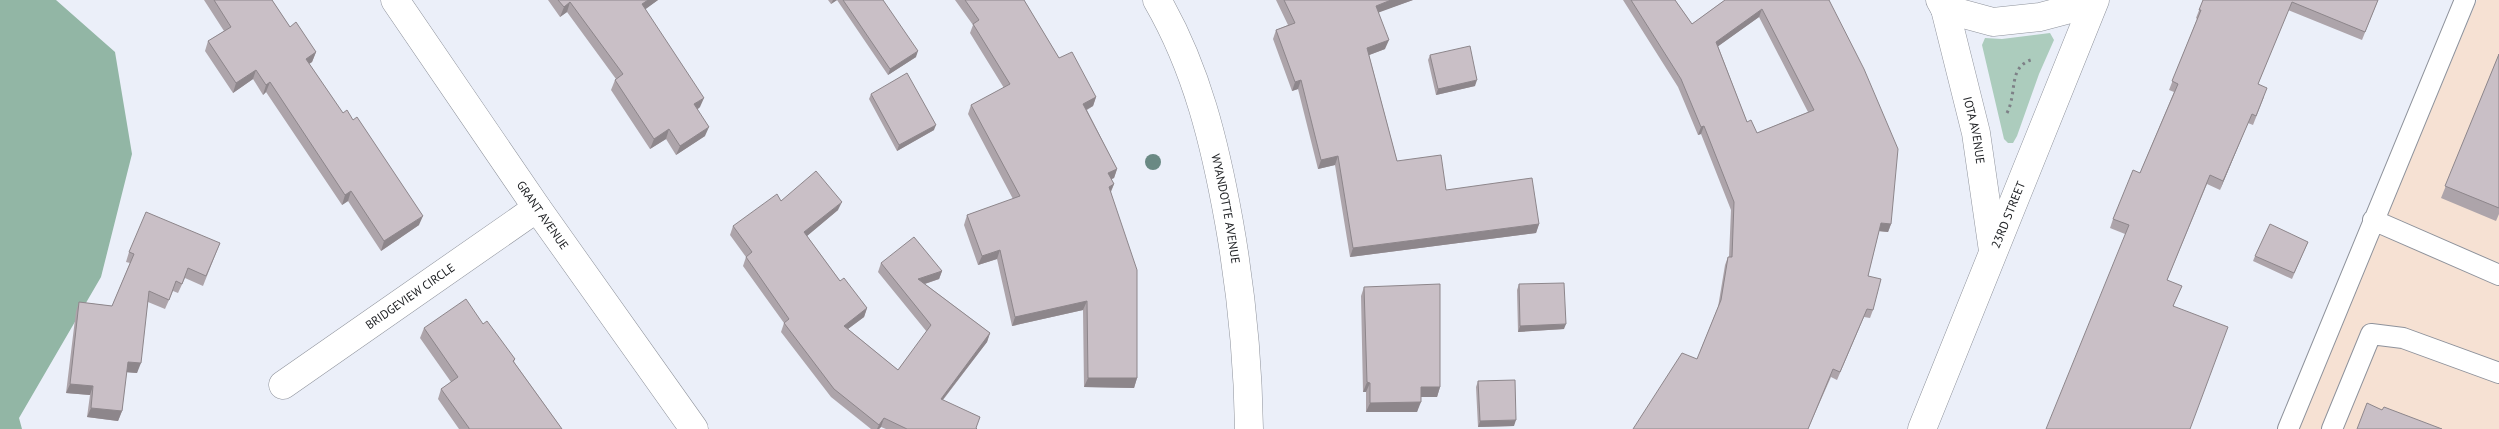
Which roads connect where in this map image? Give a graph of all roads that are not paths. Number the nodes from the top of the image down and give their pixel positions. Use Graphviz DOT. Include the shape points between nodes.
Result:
graph roads {
  1 [pos="395,0"];
  2 [pos="1157,0"];
  3 [pos="2465,0"];
  4 [pos="2094,2"];
  5 [pos="1943,4"];
  6 [pos="537,208"];
  7 [pos="2373,220"];
  8 [pos="1993,253"];
  9 [pos="2499,275"];
  10 [pos="2498,370"];
  11 [pos="283,385"];
  12 [pos="694,429"];
  13 [pos="1249,429"];
  14 [pos="1922,429"];
  15 [pos="2288,429"];
  16 [pos="2332,429"];
  1 -- 6 [label="street, GRANT AVENUE"];
  2 -- 13 [label="street, WYANDOTTE AVENUE" via="1198,87 1215,146 1239,288"];
  3 -- 7 [label="lane"];
  4 -- 5 [label="street, IOTA AVENUE" via="2040,17 1993,22"];
  4 -- 8 [label="street, 23RD STREET"];
  5 -- 8 [label="street, IOTA AVENUE" via="1976,133"];
  6 -- 11 [label="street, BRIDGEVIEW CIRCLE"];
  6 -- 12 [label="street, GRANT AVENUE"];
  7 -- 9 [label="lane"];
  7 -- 15 [label="lane"];
  8 -- 14 [label="street, 23RD STREET"];
  10 -- 16 [label="lane" via="2403,338 2371,334"];
}
